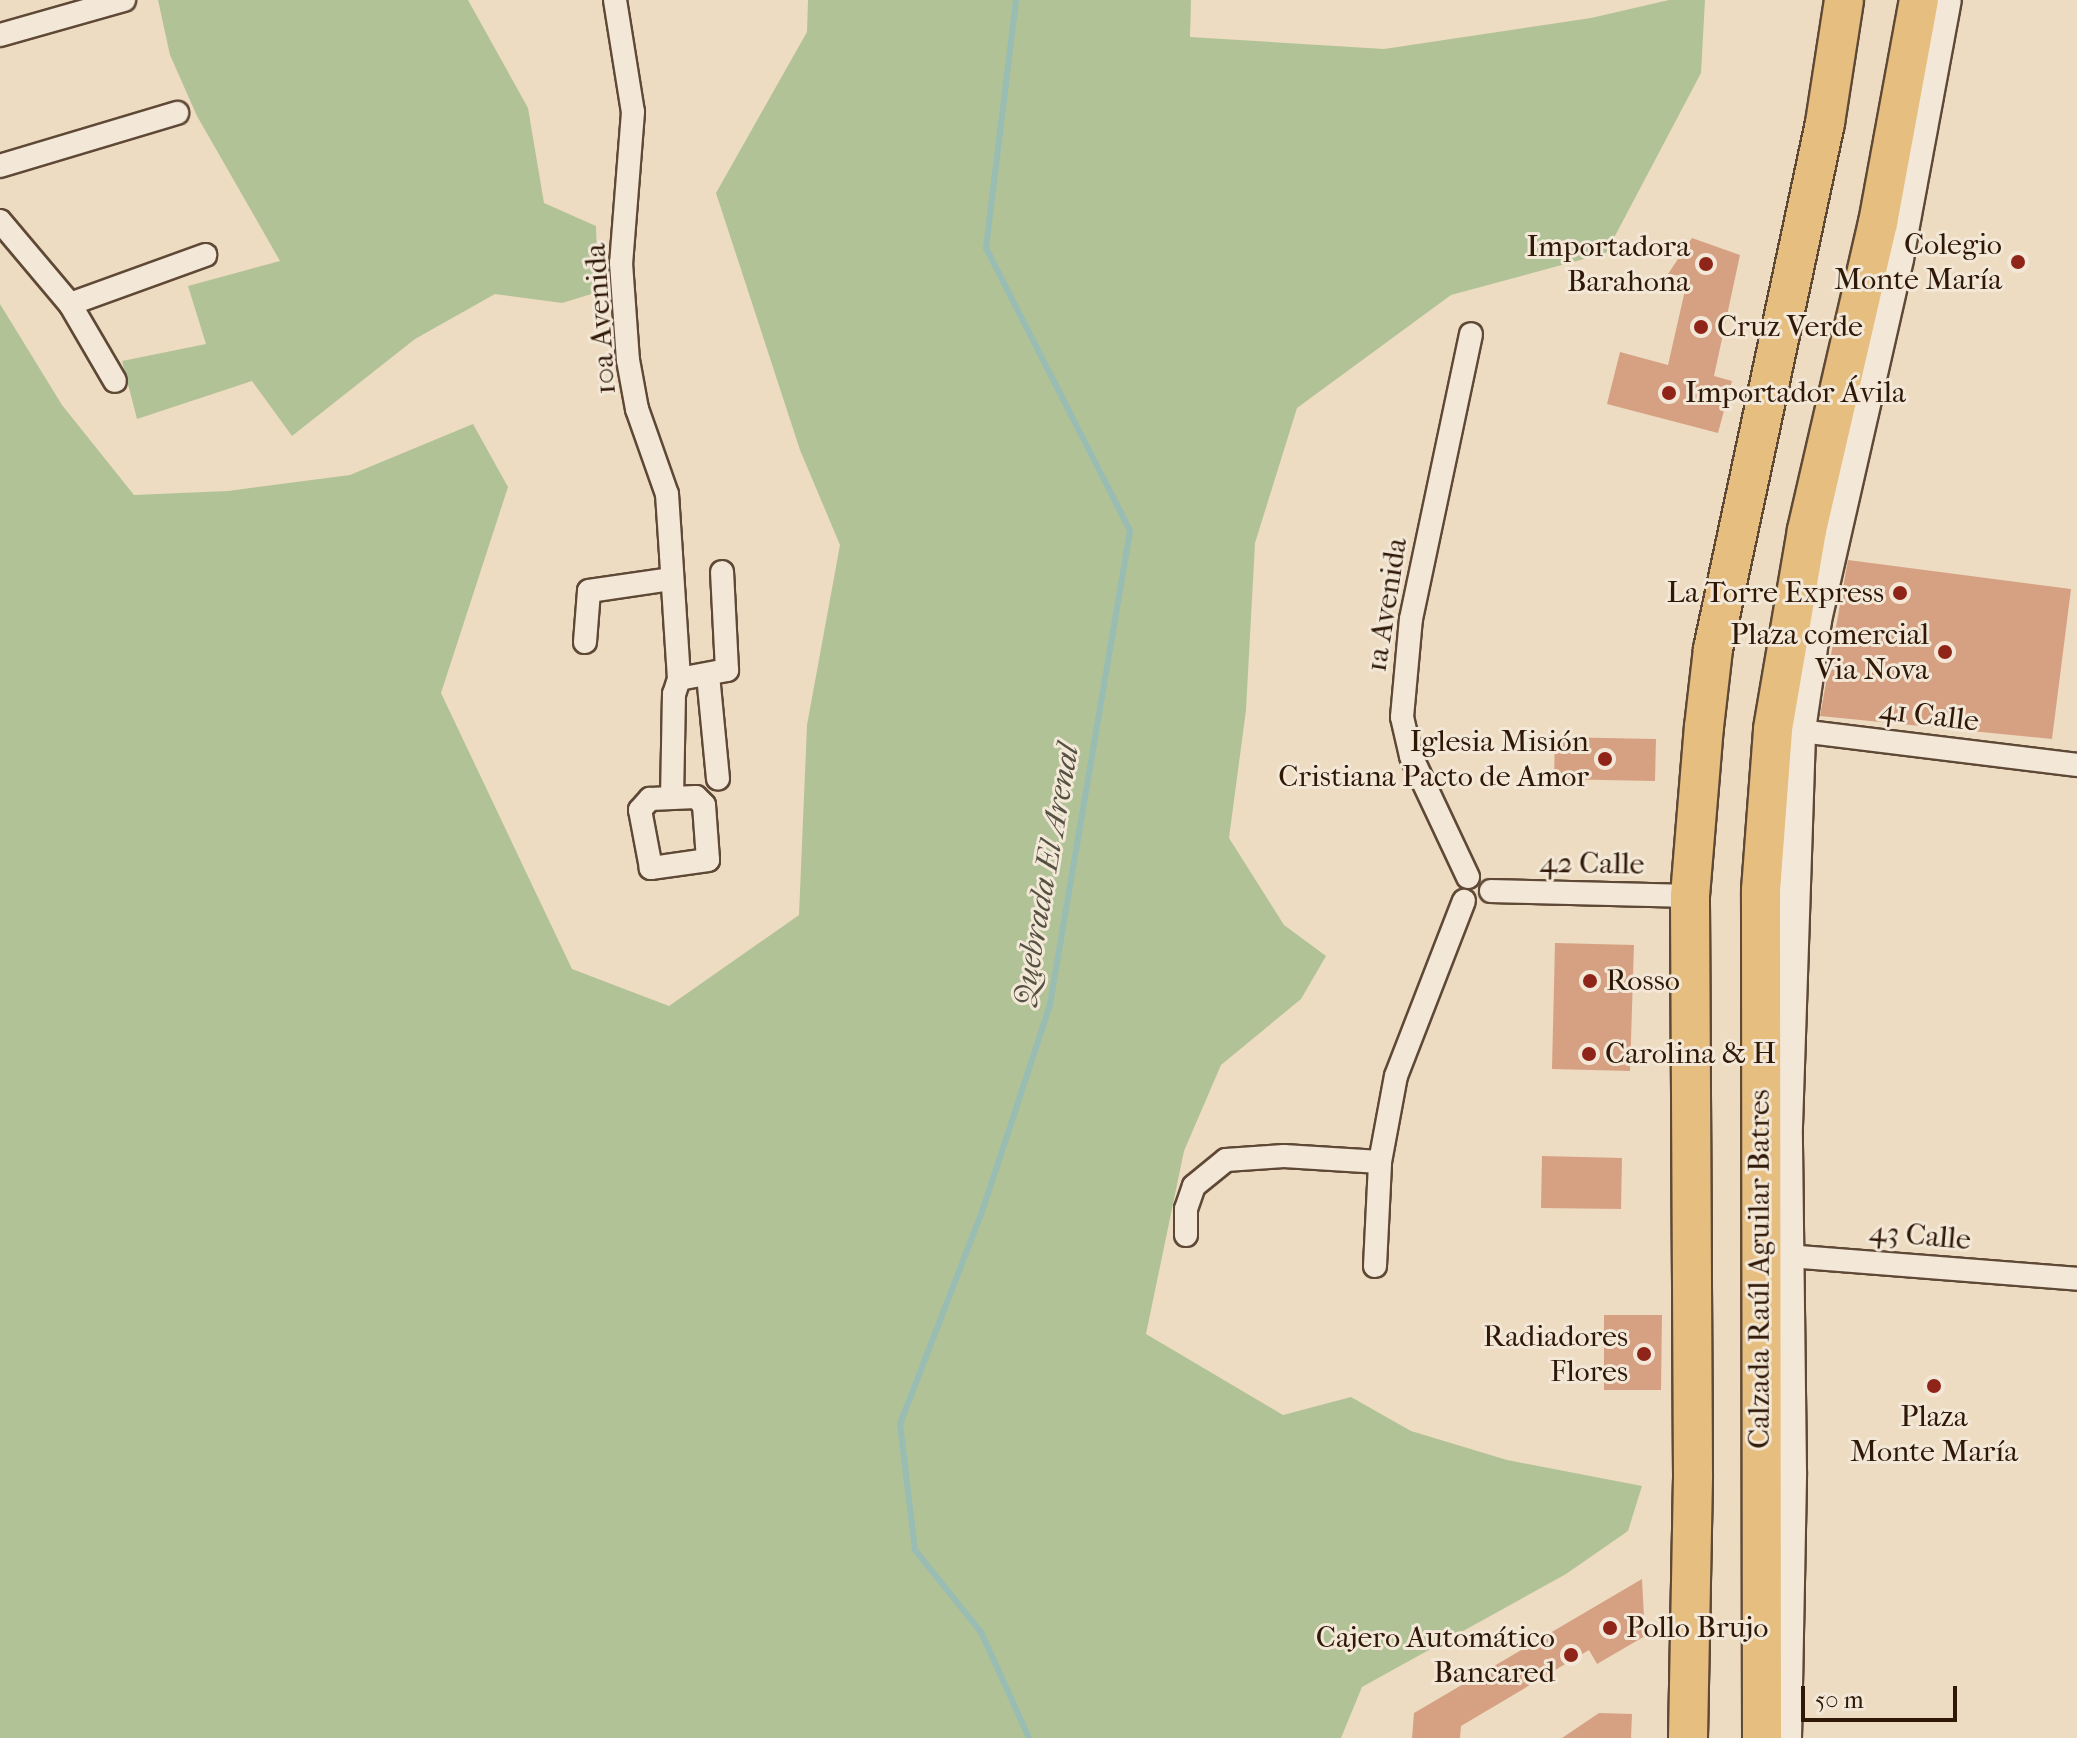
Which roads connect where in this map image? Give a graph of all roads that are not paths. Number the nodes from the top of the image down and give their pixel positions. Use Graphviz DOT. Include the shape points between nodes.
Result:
graph roads {
  1 [pos="124,0"];
  2 [pos="615,0"];
  3 [pos="1844,0"];
  4 [pos="1919,0"];
  5 [pos="1946,0"];
  6 [pos="0,35"];
  7 [pos="177,113"];
  8 [pos="0,166"];
  9 [pos="0,221"];
  10 [pos="205,255"];
  11 [pos="70,304"];
  12 [pos="1471,334"];
  13 [pos="115,381"];
  14 [pos="722,572"];
  15 [pos="670,579"];
  16 [pos="585,642"];
  17 [pos="708,675"];
  18 [pos="679,679"];
  19 [pos="1786,729"];
  20 [pos="2077,765"];
  21 [pos="718,779"];
  22 [pos="672,798"];
  23 [pos="1468,877"];
  24 [pos="1491,891"];
  25 [pos="1690,896"];
  26 [pos="1464,901"];
  27 [pos="1380,1162"];
  28 [pos="1186,1235"];
  29 [pos="1773,1255"];
  30 [pos="1375,1266"];
  31 [pos="2077,1279"];
  32 [pos="1779,1733"];
  33 [pos="1688,1738"];
  1 -- 6 [label="street"];
  2 -- 15 [label="street, 10a Avenida" via="633,112 621,263 628,360 637,409 667,494"];
  3 -- 25 [label="highway" via="1825,123 1713,649"];
  4 -- 19 [label="highway, Calzada Raúl Aguilar Batres" via="1878,223 1807,530"];
  5 -- 19 [label="street" via="1901,243 1816,620"];
  7 -- 8 [label="street"];
  9 -- 11 [label="street"];
  10 -- 11 [label="street"];
  11 -- 13 [label="street"];
  12 -- 23 [label="street, 1a Avenida" via="1411,619 1402,717 1411,756"];
  14 -- 17 [label="street" via="729,662 721,673"];
  15 -- 16 [label="street" via="589,591"];
  15 -- 18 [label="street, 10a Avenida"];
  17 -- 18 [label="street"];
  17 -- 21 [label="street"];
  18 -- 22 [label="street, 10a Avenida"];
  19 -- 20 [label="street, 41 Calle"];
  19 -- 29 [label="highway, Calzada Raúl Aguilar Batres" via="1761,890"];
  23 -- 24 [label="street" via="1485,878"];
  23 -- 26 [label="street" via="1460,891"];
  24 -- 25 [label="street, 42 Calle"];
  24 -- 26 [label="street" via="1479,906"];
  25 -- 33 [label="highway" via="1693,1499"];
  26 -- 27 [label="street" via="1396,1076"];
  27 -- 28 [label="street" via="1284,1156 1226,1160 1194,1186 1186,1209"];
  27 -- 30 [label="street"];
  29 -- 31 [label="street, 43 Calle"];
  29 -- 32 [label="highway, Calzada Raúl Aguilar Batres"];
}
